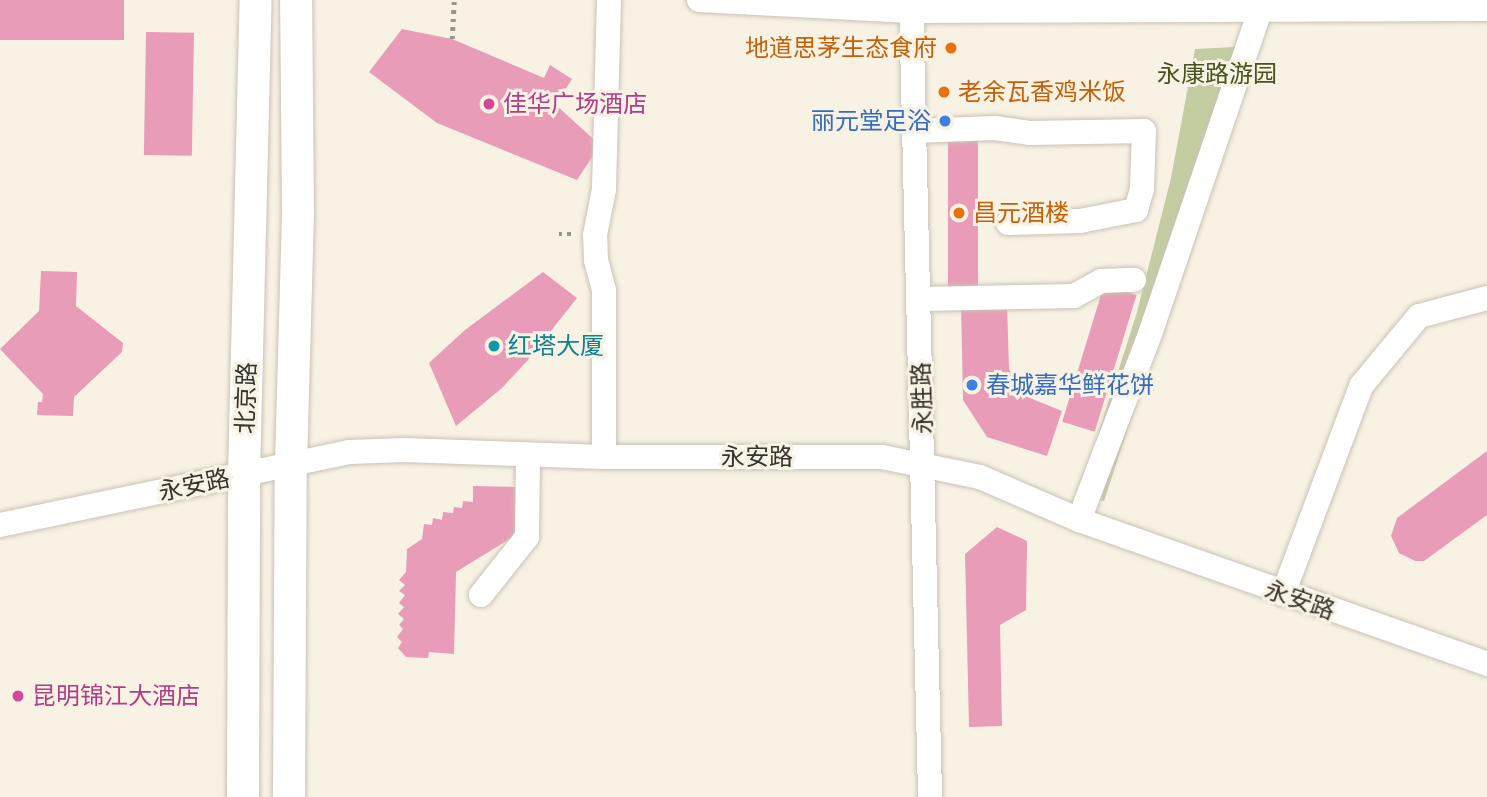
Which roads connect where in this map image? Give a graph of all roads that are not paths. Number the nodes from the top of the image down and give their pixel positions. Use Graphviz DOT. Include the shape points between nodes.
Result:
graph roads {
  1 [pos="256,0"];
  2 [pos="296,0"];
  3 [pos="609,0"];
  4 [pos="699,0"];
  5 [pos="911,6"];
  6 [pos="1487,9"];
  7 [pos="1260,10"];
  8 [pos="915,131"];
  9 [pos="1008,223"];
  10 [pos="1134,280"];
  11 [pos="1487,298"];
  12 [pos="919,299"];
  13 [pos="528,455"];
  14 [pos="604,457"];
  15 [pos="291,464"];
  16 [pos="924,464"];
  17 [pos="244,475"];
  18 [pos="1079,520"];
  19 [pos="0,525"];
  20 [pos="1283,594"];
  21 [pos="481,596"];
  22 [pos="1487,664"];
  23 [pos="243,797"];
  24 [pos="289,797"];
  25 [pos="930,797"];
  1 -- 17 [label="main road, 北京路"];
  2 -- 15 [label="main road, 北京路" via="298,215"];
  3 -- 14 [label="street" via="604,189 595,235 604,290"];
  4 -- 5 [label="street"];
  5 -- 7 [label="street"];
  5 -- 8 [label="street, 永胜路"];
  6 -- 7 [label="street"];
  7 -- 18 [label="street" via="1155,318"];
  8 -- 9 [label="street" via="1144,131 1142,189 1136,210 1080,221"];
  8 -- 12 [label="street, 永胜路"];
  10 -- 12 [label="street" via="1101,281 1074,296"];
  11 -- 20 [label="street" via="1419,316 1361,386"];
  12 -- 16 [label="street, 永胜路"];
  13 -- 14 [label="street, 永安路"];
  13 -- 15 [label="street, 永安路" via="349,452"];
  13 -- 21 [label="street" via="527,537"];
  14 -- 16 [label="street, 永安路" via="882,457"];
  15 -- 17 [label="street, 永安路"];
  15 -- 24 [label="main road, 北京路"];
  16 -- 18 [label="street, 永安路" via="980,477"];
  16 -- 25 [label="street, 永胜路"];
  17 -- 19 [label="street, 永安路"];
  17 -- 23 [label="main road, 北京路"];
  18 -- 20 [label="street, 永安路"];
  20 -- 22 [label="street, 永安路"];
}
